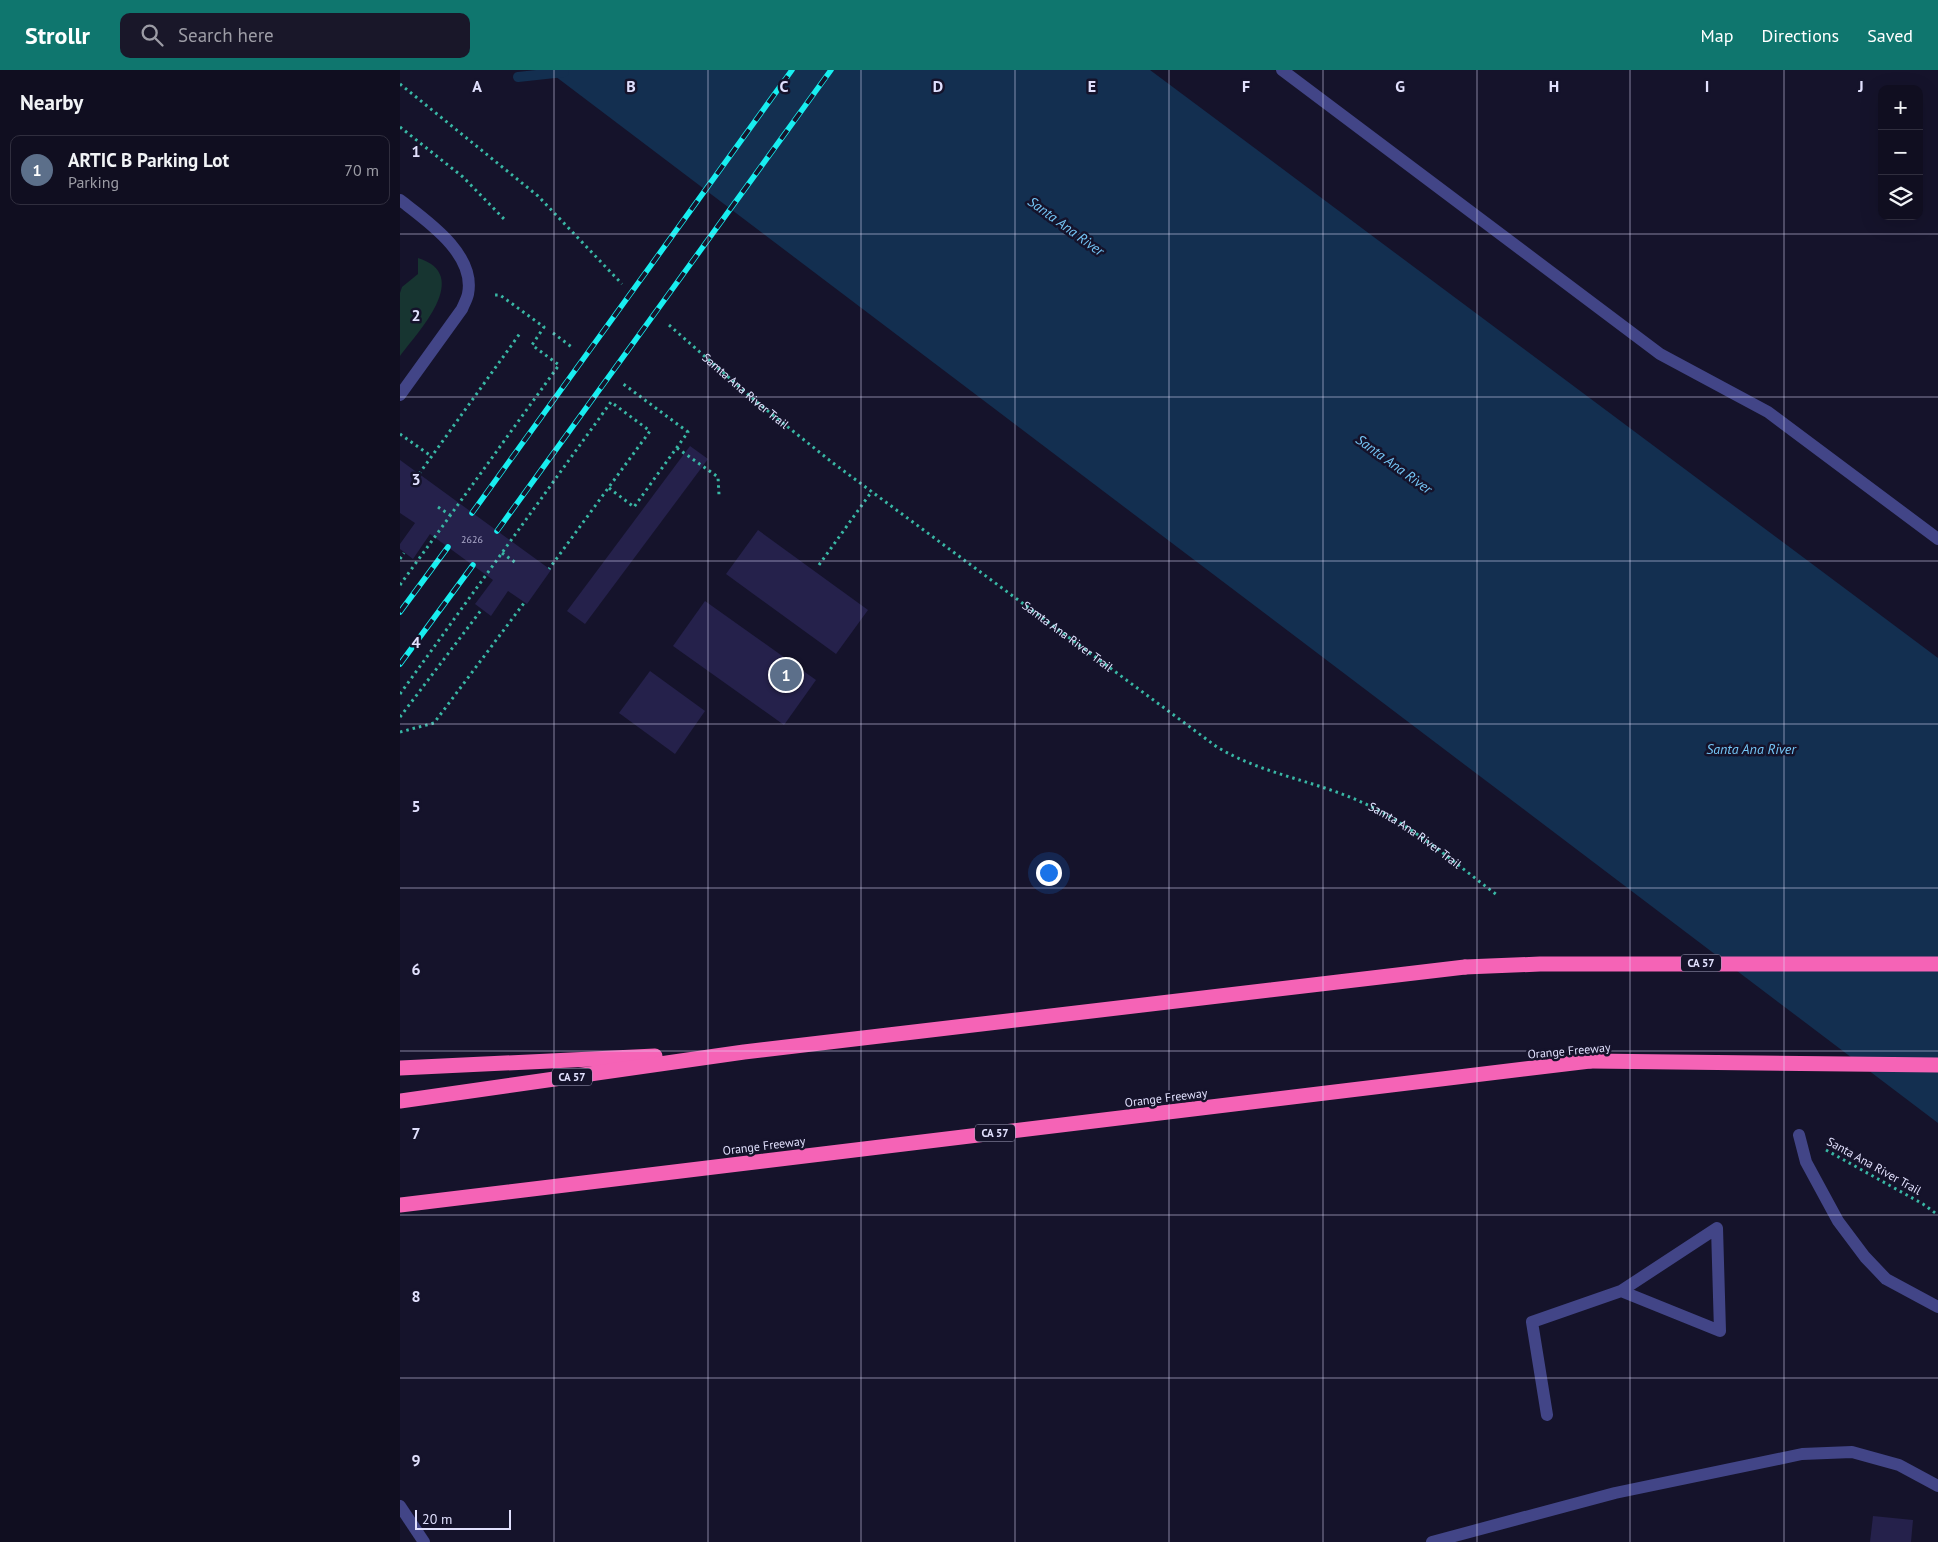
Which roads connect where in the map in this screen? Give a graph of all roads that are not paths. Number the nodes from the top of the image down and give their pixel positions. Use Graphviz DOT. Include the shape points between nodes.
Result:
graph roads {
  1 [pos="1282,70"];
  2 [pos="402,207"];
  3 [pos="400,395"];
  4 [pos="1938,539"];
  5 [pos="1938,964"];
  6 [pos="744,1052"];
  7 [pos="1938,1065"];
  8 [pos="400,1068"];
  9 [pos="400,1101"];
  10 [pos="1799,1135"];
  11 [pos="400,1206"];
  12 [pos="1621,1292"];
  13 [pos="1938,1306"];
  14 [pos="1547,1415"];
  15 [pos="1938,1486"];
  16 [pos="400,1506"];
  17 [pos="424,1542"];
  18 [pos="1432,1542"];
  1 -- 4 [label="lane" via="1660,354 1768,412"];
  2 -- 3 [label="lane" via="437,232 461,259 468,279 468,294 453,323"];
  5 -- 6 [label="highway, CA 57, bridge" via="1540,964 1464,968"];
  6 -- 8 [label="highway"];
  6 -- 9 [label="highway, CA 57"];
  7 -- 11 [label="highway, Orange Freeway / CA 57, bridge" via="1590,1061"];
  10 -- 13 [label="lane" via="1806,1162 1838,1221 1865,1257 1886,1279"];
  12 -- 12 [label="lane" via="1720,1332 1717,1228 1701,1239"];
  12 -- 14 [label="lane" via="1532,1322"];
  15 -- 18 [label="lane" via="1899,1464 1852,1452 1802,1454 1615,1493"];
  16 -- 17 [label="lane"];
}
